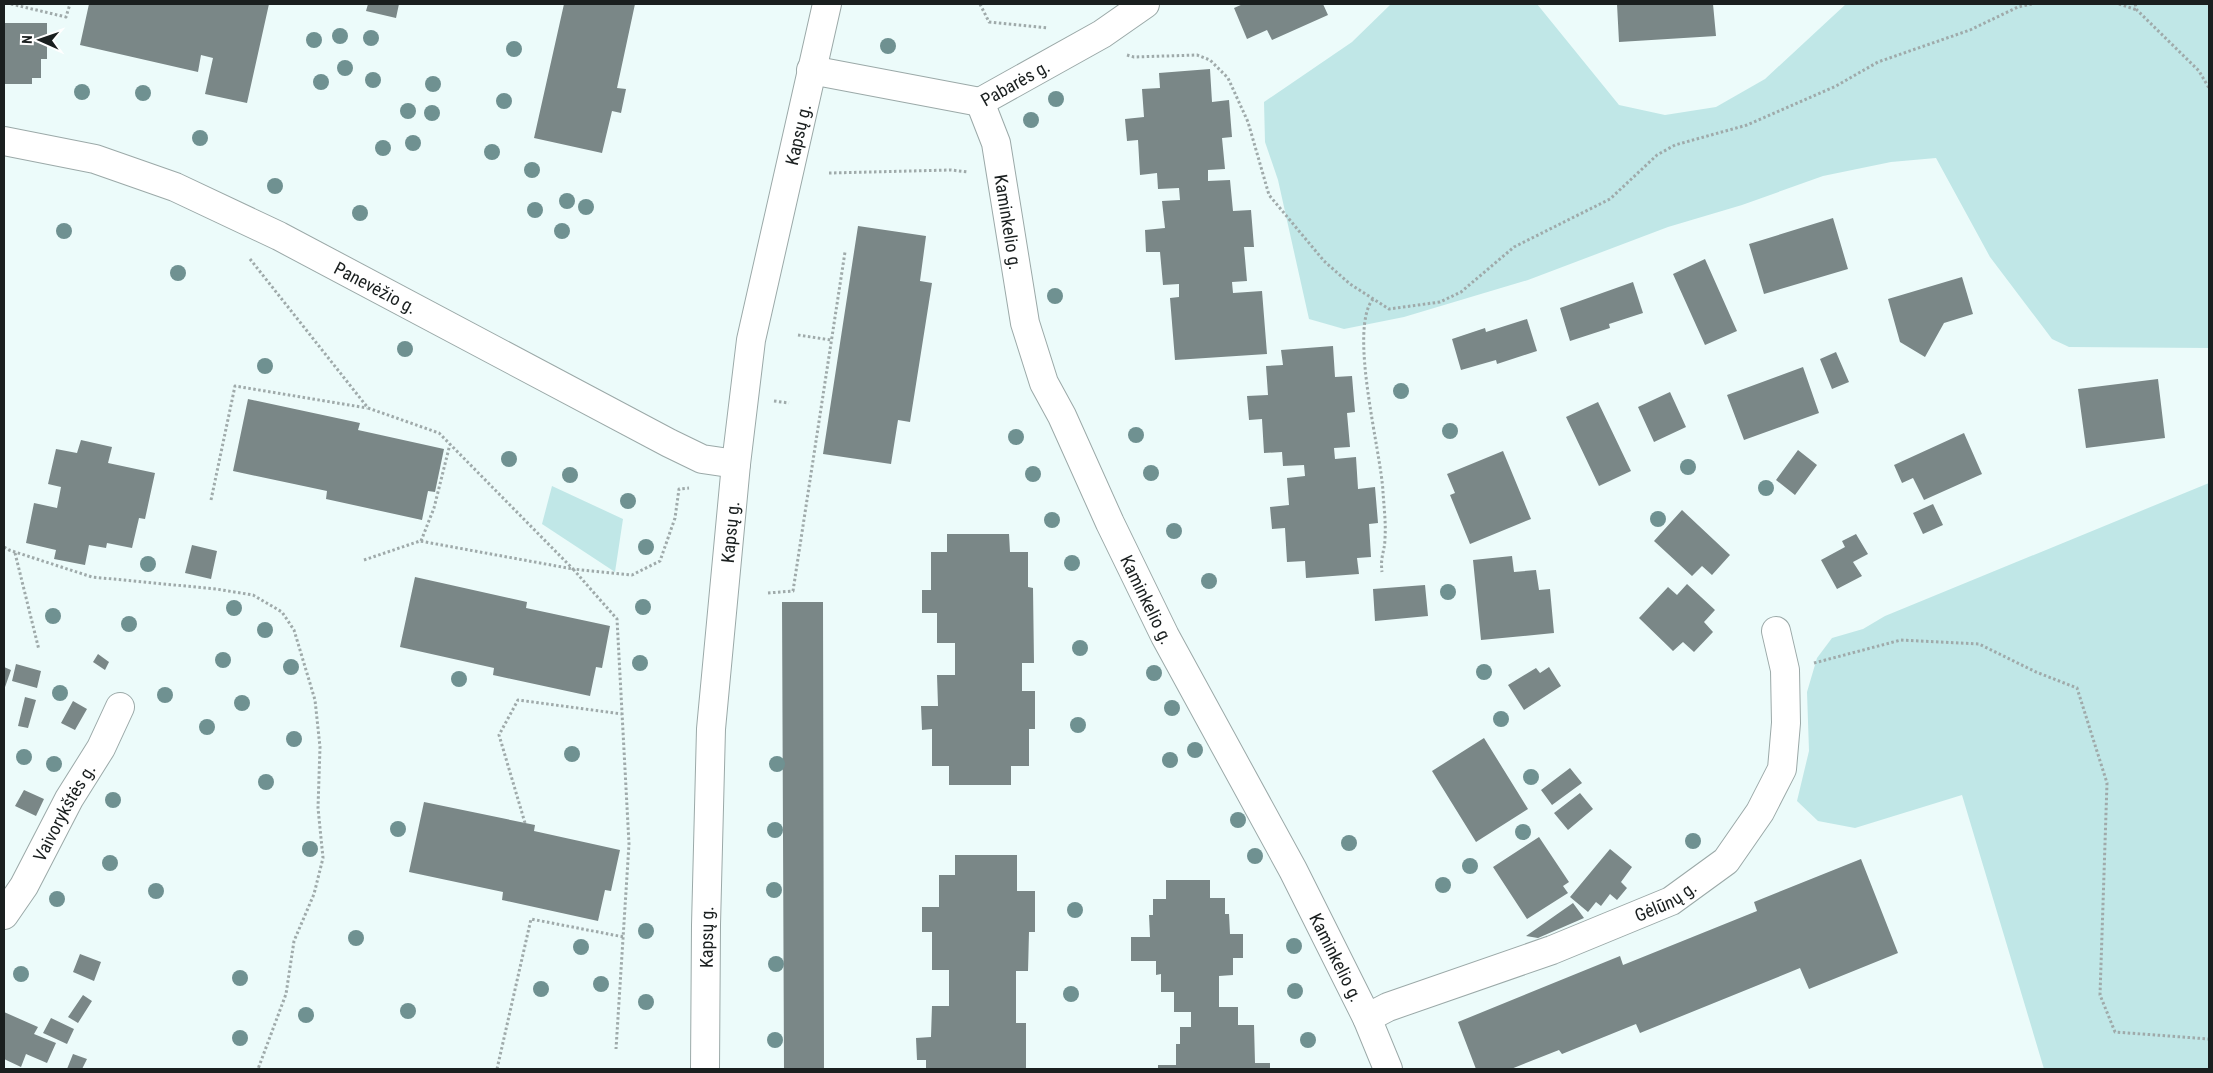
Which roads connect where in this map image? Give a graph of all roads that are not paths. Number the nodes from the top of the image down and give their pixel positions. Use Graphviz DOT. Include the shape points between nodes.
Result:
graph roads {
  1 [pos="827,4"];
  2 [pos="1145,4"];
  3 [pos="811,70"];
  4 [pos="980,102"];
  5 [pos="4,141"];
  6 [pos="736,464"];
  7 [pos="1776,631"];
  8 [pos="120,707"];
  9 [pos="4,915"];
  10 [pos="1367,1018"];
  11 [pos="706,1069"];
  12 [pos="1388,1069"];
  1 -- 3 [label="street, Kapsų g."];
  2 -- 4 [label="street, Pabarės g." via="1102,34"];
  3 -- 4 [label="street, Pabarės g."];
  3 -- 6 [label="street, Kapsų g." via="751,340"];
  4 -- 10 [label="street, Kaminkelio g." via="996,143 1025,324 1044,383 1165,636 1293,870"];
  5 -- 6 [label="street, Panevėžio g." via="95,159 175,187 253,223 669,443 702,459"];
  6 -- 11 [label="street, Kapsų g." via="711,729"];
  7 -- 10 [label="street, Gėlūnų g." via="1785,670 1786,723 1782,769 1760,812 1726,861 1671,901 1552,950 1388,1007"];
  8 -- 9 [label="street, Vaivorykštės g." via="101,748 69,799 24,886"];
  10 -- 12 [label="street, Kaminkelio g."];
}
